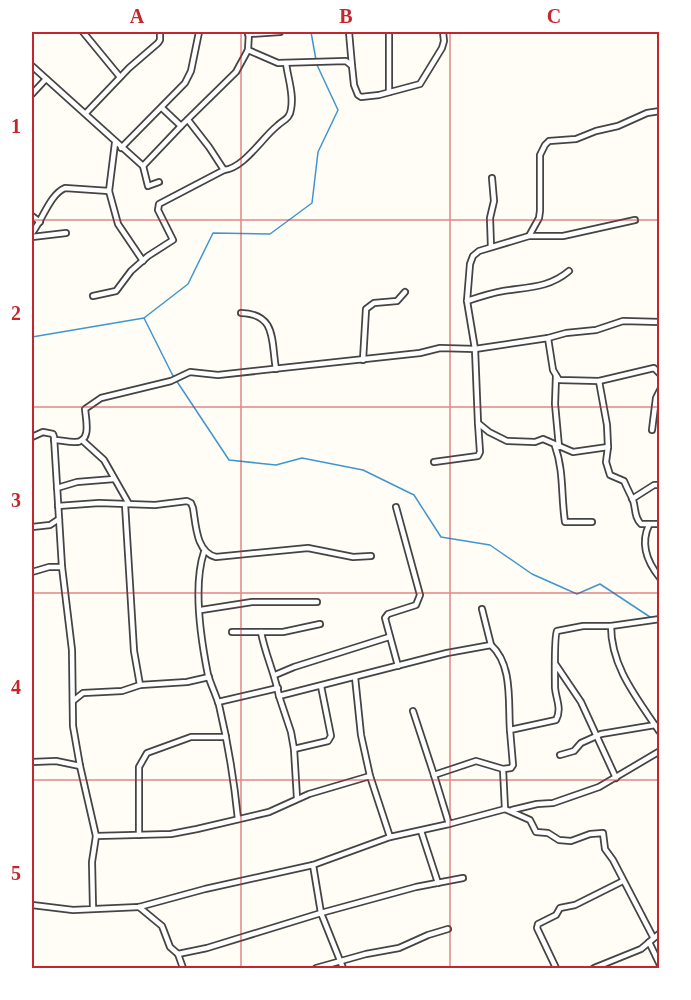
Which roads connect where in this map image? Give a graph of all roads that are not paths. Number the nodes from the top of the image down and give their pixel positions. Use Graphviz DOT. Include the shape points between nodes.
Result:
graph roads {
  1 [pos="82,32"];
  2 [pos="160,32"];
  3 [pos="199,32"];
  4 [pos="280,32"];
  5 [pos="349,32"];
  6 [pos="389,32"];
  7 [pos="443,32"];
  8 [pos="248,33"];
  9 [pos="248,50"];
  10 [pos="286,63"];
  11 [pos="32,66"];
  12 [pos="352,66"];
  13 [pos="120,77"];
  14 [pos="45,80"];
  15 [pos="389,92"];
  16 [pos="32,94"];
  17 [pos="162,108"];
  18 [pos="660,111"];
  19 [pos="86,113"];
  20 [pos="188,120"];
  21 [pos="181,126"];
  22 [pos="116,143"];
  23 [pos="121,148"];
  24 [pos="143,166"];
  25 [pos="224,170"];
  26 [pos="492,178"];
  27 [pos="159,182"];
  28 [pos="109,192"];
  29 [pos="32,216"];
  30 [pos="635,220"];
  31 [pos="40,222"];
  32 [pos="66,233"];
  33 [pos="32,235"];
  34 [pos="529,236"];
  35 [pos="491,247"];
  36 [pos="143,261"];
  37 [pos="569,271"];
  38 [pos="405,292"];
  39 [pos="93,296"];
  40 [pos="467,301"];
  41 [pos="241,313"];
  42 [pos="660,322"];
  43 [pos="548,338"];
  44 [pos="475,349"];
  45 [pos="363,360"];
  46 [pos="276,369"];
  47 [pos="660,374"];
  48 [pos="556,376"];
  49 [pos="599,381"];
  50 [pos="660,390"];
  51 [pos="478,423"];
  52 [pos="652,430"];
  53 [pos="32,437"];
  54 [pos="54,440"];
  55 [pos="82,440"];
  56 [pos="557,446"];
  57 [pos="608,447"];
  58 [pos="434,462"];
  59 [pos="114,479"];
  60 [pos="660,484"];
  61 [pos="57,488"];
  62 [pos="633,499"];
  63 [pos="127,504"];
  64 [pos="58,506"];
  65 [pos="396,507"];
  66 [pos="59,519"];
  67 [pos="592,522"];
  68 [pos="660,524"];
  69 [pos="649,525"];
  70 [pos="32,527"];
  71 [pos="204,552"];
  72 [pos="371,556"];
  73 [pos="62,567"];
  74 [pos="32,572"];
  75 [pos="660,578"];
  76 [pos="317,602"];
  77 [pos="482,609"];
  78 [pos="201,610"];
  79 [pos="660,619"];
  80 [pos="320,624"];
  81 [pos="611,626"];
  82 [pos="232,632"];
  83 [pos="261,632"];
  84 [pos="389,637"];
  85 [pos="491,645"];
  86 [pos="556,665"];
  87 [pos="398,666"];
  88 [pos="275,675"];
  89 [pos="209,677"];
  90 [pos="355,677"];
  91 [pos="140,684"];
  92 [pos="321,686"];
  93 [pos="278,688"];
  94 [pos="279,696"];
  95 [pos="73,701"];
  96 [pos="218,702"];
  97 [pos="412,711"];
  98 [pos="655,724"];
  99 [pos="510,730"];
  100 [pos="659,730"];
  101 [pos="597,735"];
  102 [pos="226,737"];
  103 [pos="294,748"];
  104 [pos="660,751"];
  105 [pos="560,755"];
  106 [pos="32,762"];
  107 [pos="80,766"];
  108 [pos="503,769"];
  109 [pos="434,775"];
  110 [pos="370,776"];
  111 [pos="616,778"];
  112 [pos="297,798"];
  113 [pos="505,808"];
  114 [pos="512,810"];
  115 [pos="238,819"];
  116 [pos="448,824"];
  117 [pos="421,831"];
  118 [pos="139,835"];
  119 [pos="96,836"];
  120 [pos="390,837"];
  121 [pos="313,865"];
  122 [pos="464,878"];
  123 [pos="623,881"];
  124 [pos="438,883"];
  125 [pos="32,905"];
  126 [pos="139,907"];
  127 [pos="93,908"];
  128 [pos="321,913"];
  129 [pos="448,929"];
  130 [pos="660,933"];
  131 [pos="653,937"];
  132 [pos="649,942"];
  133 [pos="178,954"];
  134 [pos="341,961"];
  135 [pos="660,965"];
  136 [pos="183,969"];
  137 [pos="316,969"];
  138 [pos="343,969"];
  139 [pos="556,969"];
  140 [pos="594,969"];
  1 -- 13 [label="street"];
  2 -- 13 [label="street" via="158,43"];
  3 -- 17 [label="street" via="189,77"];
  4 -- 8 [label="street"];
  5 -- 12 [label="street"];
  6 -- 15 [label="street"];
  7 -- 15 [label="street" via="443,45 424,80"];
  8 -- 9 [label="street"];
  9 -- 10 [label="street"];
  9 -- 20 [label="street" via="236,72"];
  10 -- 12 [label="street" via="346,61"];
  10 -- 25 [label="street" via="292,97 289,116 234,168"];
  11 -- 14 [label="street"];
  12 -- 15 [label="street" via="358,95"];
  13 -- 19 [label="street"];
  14 -- 16 [label="street"];
  14 -- 19 [label="street"];
  17 -- 21 [label="street"];
  17 -- 23 [label="street"];
  18 -- 34 [label="street" via="544,145 540,154 539,218"];
  19 -- 22 [label="street"];
  20 -- 21 [label="street"];
  20 -- 25 [label="street"];
  21 -- 24 [label="street"];
  22 -- 23 [label="street"];
  22 -- 28 [label="street"];
  23 -- 24 [label="street"];
  24 -- 27 [label="street" via="148,186"];
  25 -- 36 [label="street" via="159,204 172,240"];
  26 -- 35 [label="street"];
  28 -- 31 [label="street" via="60,190"];
  28 -- 36 [label="street" via="118,224"];
  29 -- 31 [label="street"];
  30 -- 34 [label="street" via="563,236"];
  31 -- 33 [label="street"];
  32 -- 33 [label="street"];
  34 -- 35 [label="street"];
  35 -- 40 [label="street" via="475,253 471,259"];
  36 -- 39 [label="street" via="116,291"];
  37 -- 40 [label="street" via="544,285"];
  38 -- 45 [label="street" via="397,302 374,303 366,309"];
  40 -- 44 [label="street"];
  41 -- 46 [label="street" via="254,314 266,321"];
  42 -- 43 [label="street" via="623,321"];
  43 -- 44 [label="street"];
  43 -- 48 [label="street"];
  44 -- 45 [label="street" via="440,348"];
  44 -- 51 [label="street"];
  45 -- 46 [label="street"];
  46 -- 55 [label="street" via="218,375 190,372 171,381 101,398 86,408 87,433"];
  47 -- 49 [label="street" via="654,368"];
  48 -- 49 [label="street" via="567,381"];
  48 -- 56 [label="street"];
  49 -- 57 [label="street"];
  50 -- 52 [label="street"];
  51 -- 56 [label="street" via="507,441 543,439"];
  51 -- 58 [label="street" via="478,456"];
  53 -- 54 [label="street" via="46,432"];
  54 -- 55 [label="street"];
  54 -- 61 [label="street"];
  55 -- 59 [label="street" via="104,460"];
  56 -- 57 [label="street" via="573,452"];
  56 -- 67 [label="street" via="565,522"];
  57 -- 62 [label="street" via="608,471 623,480"];
  59 -- 61 [label="street"];
  59 -- 63 [label="street"];
  60 -- 62 [label="street"];
  61 -- 64 [label="street"];
  62 -- 69 [label="street" via="638,521"];
  63 -- 64 [label="street"];
  63 -- 71 [label="street" via="191,503"];
  63 -- 91 [label="street" via="134,651"];
  64 -- 66 [label="street"];
  65 -- 84 [label="street" via="420,595 416,605 386,615"];
  66 -- 70 [label="street" via="50,525"];
  66 -- 73 [label="street"];
  68 -- 69 [label="street"];
  69 -- 75 [label="street" via="645,532 646,553"];
  71 -- 72 [label="street" via="216,557 308,548 353,557"];
  71 -- 78 [label="street" via="199,575"];
  73 -- 74 [label="street"];
  73 -- 95 [label="street" via="72,650"];
  76 -- 78 [label="street" via="252,602"];
  77 -- 85 [label="street"];
  78 -- 89 [label="street" via="200,628"];
  79 -- 81 [label="street"];
  80 -- 83 [label="street" via="284,632"];
  81 -- 86 [label="street" via="557,631"];
  81 -- 98 [label="street" via="616,662"];
  82 -- 83 [label="street"];
  83 -- 88 [label="street"];
  84 -- 87 [label="street"];
  84 -- 88 [label="street"];
  85 -- 87 [label="street"];
  85 -- 99 [label="street" via="502,656 505,667"];
  86 -- 99 [label="street" via="557,718"];
  86 -- 101 [label="street"];
  87 -- 90 [label="street"];
  88 -- 93 [label="street"];
  89 -- 91 [label="street"];
  89 -- 96 [label="street"];
  90 -- 92 [label="street"];
  90 -- 110 [label="street" via="362,745"];
  91 -- 95 [label="street" via="122,691 83,693"];
  92 -- 94 [label="street"];
  92 -- 103 [label="street" via="331,736 328,741"];
  93 -- 94 [label="street"];
  93 -- 96 [label="street"];
  94 -- 103 [label="street"];
  95 -- 107 [label="street"];
  96 -- 102 [label="street"];
  97 -- 109 [label="street"];
  98 -- 100 [label="street"];
  98 -- 101 [label="street"];
  99 -- 108 [label="street" via="513,765"];
  101 -- 105 [label="street" via="574,751"];
  101 -- 111 [label="street"];
  102 -- 115 [label="street"];
  102 -- 118 [label="street" via="191,737 147,753 139,767"];
  103 -- 112 [label="street"];
  104 -- 111 [label="street"];
  106 -- 107 [label="street"];
  107 -- 119 [label="street"];
  108 -- 109 [label="street" via="476,761"];
  108 -- 113 [label="street"];
  109 -- 116 [label="street"];
  110 -- 112 [label="street"];
  110 -- 120 [label="street"];
  111 -- 114 [label="street" via="553,803"];
  112 -- 115 [label="street" via="269,812"];
  113 -- 114 [label="street"];
  113 -- 116 [label="street"];
  114 -- 123 [label="street" via="530,820 536,832 559,840 574,841 590,834 603,834 605,849"];
  115 -- 118 [label="street" via="171,834"];
  116 -- 117 [label="street"];
  117 -- 120 [label="street"];
  117 -- 124 [label="street"];
  118 -- 119 [label="street"];
  119 -- 127 [label="street"];
  120 -- 121 [label="street"];
  121 -- 126 [label="street"];
  121 -- 128 [label="street"];
  122 -- 124 [label="street"];
  123 -- 131 [label="street"];
  123 -- 139 [label="street" via="559,909 554,917 538,924"];
  124 -- 128 [label="street"];
  125 -- 127 [label="street"];
  126 -- 127 [label="street"];
  126 -- 133 [label="street" via="162,926 170,947"];
  128 -- 133 [label="street"];
  128 -- 134 [label="street"];
  129 -- 134 [label="street" via="399,948"];
  130 -- 131 [label="street"];
  131 -- 132 [label="street"];
  132 -- 135 [label="street"];
  132 -- 140 [label="street"];
  133 -- 136 [label="street"];
  134 -- 137 [label="street"];
  134 -- 138 [label="street"];
}
